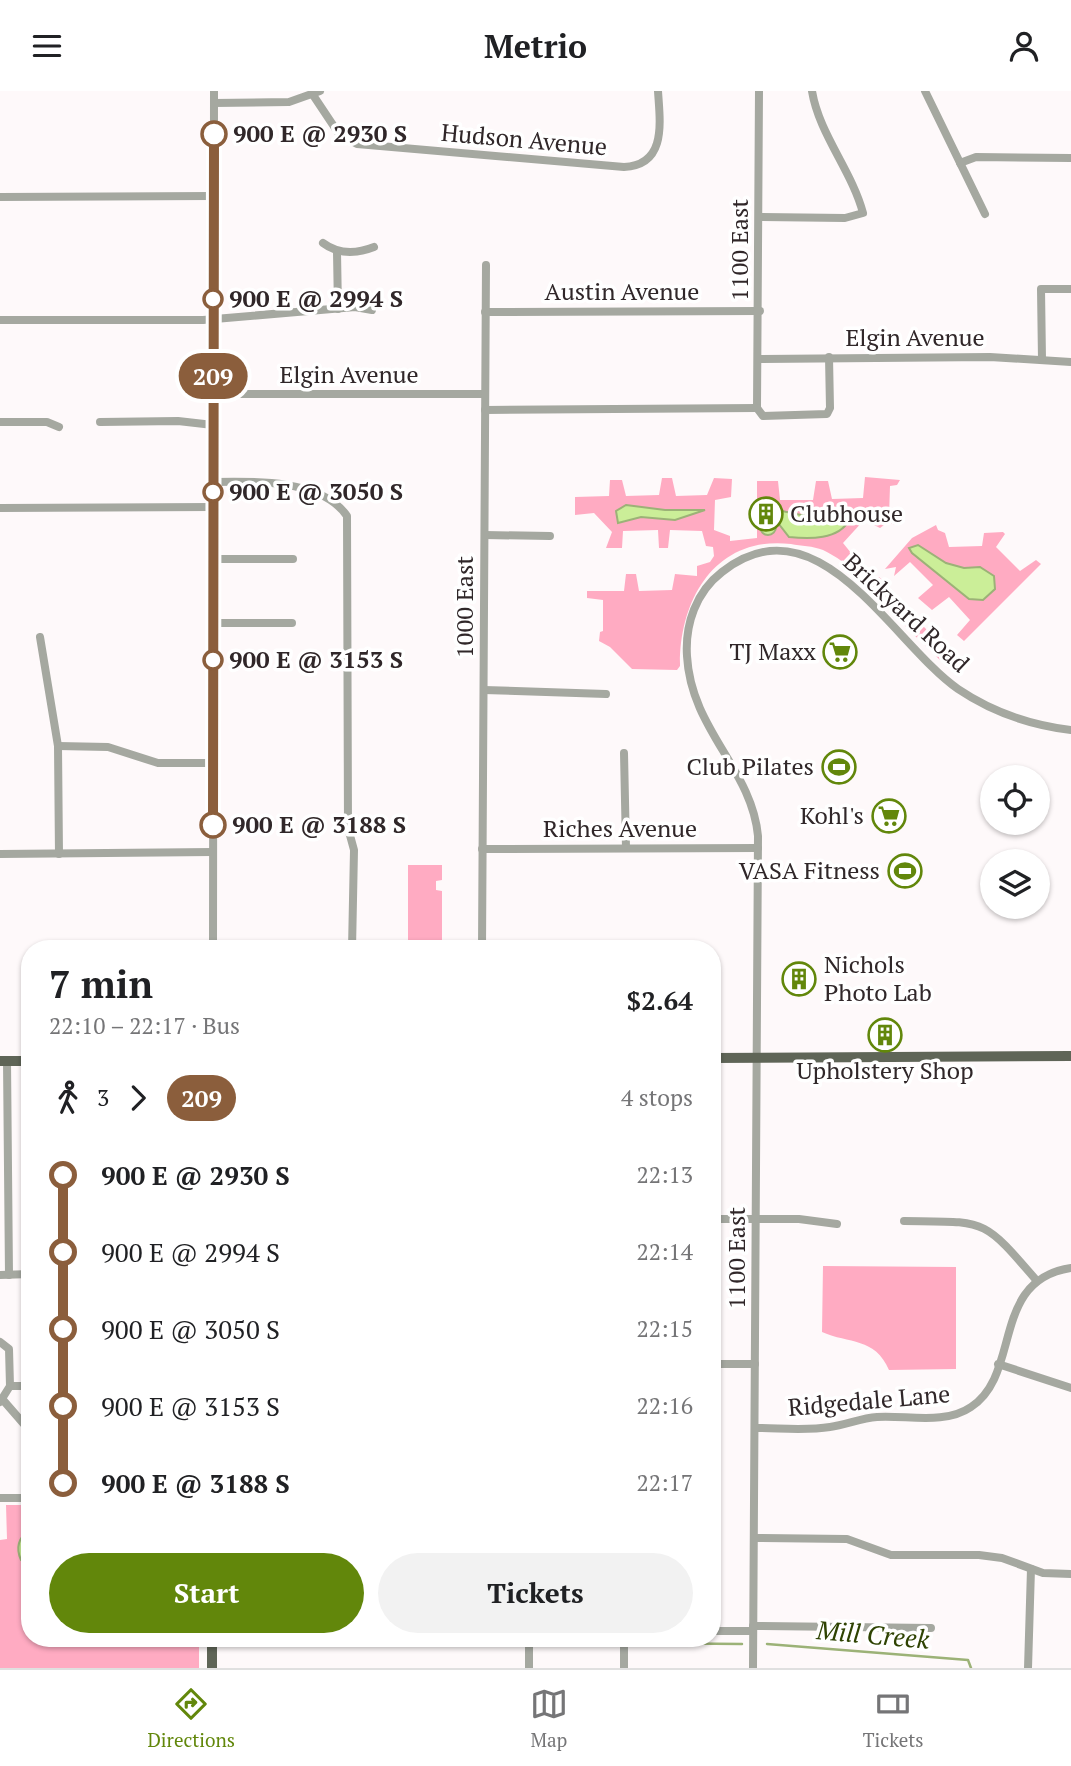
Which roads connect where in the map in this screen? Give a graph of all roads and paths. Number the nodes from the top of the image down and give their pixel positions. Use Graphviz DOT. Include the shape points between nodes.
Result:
graph roads {
  1 [pos="214,91"];
  2 [pos="658,91"];
  3 [pos="759,91"];
  4 [pos="812,91"];
  5 [pos="925,91"];
  6 [pos="317,93"];
  7 [pos="214,103"];
  8 [pos="1071,158"];
  9 [pos="960,163"];
  10 [pos="0,197"];
  11 [pos="214,197"];
  12 [pos="985,214"];
  13 [pos="759,217"];
  14 [pos="323,243"];
  15 [pos="374,247"];
  16 [pos="337,252"];
  17 [pos="486,265"];
  18 [pos="1071,289"];
  19 [pos="338,309"];
  20 [pos="372,310"];
  21 [pos="760,311"];
  22 [pos="485,312"];
  23 [pos="213,317"];
  24 [pos="0,320"];
  25 [pos="829,358"];
  26 [pos="760,359"];
  27 [pos="1042,360"];
  28 [pos="1071,362"];
  29 [pos="213,394"];
  30 [pos="485,394"];
  31 [pos="757,408"];
  32 [pos="485,410"];
  33 [pos="0,422"];
  34 [pos="100,422"];
  35 [pos="213,425"];
  36 [pos="59,427"];
  37 [pos="213,482"];
  38 [pos="213,507"];
  39 [pos="0,508"];
  40 [pos="485,535"];
  41 [pos="550,536"];
  42 [pos="213,559"];
  43 [pos="293,559"];
  44 [pos="213,623"];
  45 [pos="292,623"];
  46 [pos="40,637"];
  47 [pos="484,690"];
  48 [pos="606,694"];
  49 [pos="1071,730"];
  50 [pos="58,746"];
  51 [pos="624,753"];
  52 [pos="213,763"];
  53 [pos="626,848"];
  54 [pos="758,848"];
  55 [pos="481,849"];
  56 [pos="213,852"];
  57 [pos="0,854"];
  58 [pos="59,854"];
  59 [pos="213,940"];
  60 [pos="352,940"];
  61 [pos="482,940"];
  62 [pos="1071,1056"];
  63 [pos="721,1058"];
  64 [pos="757,1058"];
  65 [pos="4,1061"];
  66 [pos="721,1219"];
  67 [pos="756,1220"];
  68 [pos="904,1221"];
  69 [pos="836,1224"];
  70 [pos="1071,1268"];
  71 [pos="4,1275"];
  72 [pos="1037,1281"];
  73 [pos="0,1342"];
  74 [pos="721,1364"];
  75 [pos="755,1364"];
  76 [pos="998,1364"];
  77 [pos="10,1386"];
  78 [pos="21,1386"];
  79 [pos="1071,1388"];
  80 [pos="1,1401"];
  81 [pos="21,1422"];
  82 [pos="756,1428"];
  83 [pos="0,1497"];
  84 [pos="21,1498"];
  85 [pos="754,1538"];
  86 [pos="1031,1569"];
  87 [pos="1071,1574"];
  88 [pos="931,1627"];
  89 [pos="753,1629"];
  90 [pos="721,1631"];
  91 [pos="212,1647"];
  92 [pos="529,1647"];
  93 [pos="624,1647"];
  94 [pos="212,1668"];
  95 [pos="529,1668"];
  96 [pos="624,1668"];
  97 [pos="753,1668"];
  98 [pos="1028,1668"];
  1 -- 7 [label="street"];
  2 -- 6 [label="street, Hudson Avenue" via="659,140 649,158 624,167 361,145 339,134"];
  3 -- 13 [label="street, 1100 East"];
  4 -- 13 [label="street" via="863,213 845,218"];
  5 -- 9 [label="street"];
  6 -- 7 [label="street" via="289,103"];
  7 -- 11 [label="street"];
  8 -- 9 [label="street" via="976,157"];
  9 -- 12 [label="street"];
  10 -- 11 [label="street"];
  11 -- 23 [label="street"];
  13 -- 21 [label="street, 1100 East"];
  14 -- 16 [label="street"];
  15 -- 16 [label="street"];
  16 -- 19 [label="street"];
  17 -- 22 [label="street, 1000 East"];
  18 -- 27 [label="street" via="1041,289"];
  19 -- 20 [label="street"];
  19 -- 23 [label="street"];
  21 -- 22 [label="street, Austin Avenue"];
  21 -- 26 [label="street, 1100 East"];
  22 -- 30 [label="street, 1000 East"];
  23 -- 24 [label="street"];
  23 -- 29 [label="street"];
  25 -- 26 [label="street, Elgin Avenue"];
  25 -- 27 [label="street, Elgin Avenue"];
  25 -- 31 [label="street" via="827,414 763,416"];
  26 -- 31 [label="street, 1100 East"];
  27 -- 28 [label="street, Elgin Avenue"];
  29 -- 30 [label="street, Elgin Avenue"];
  29 -- 35 [label="street"];
  30 -- 32 [label="street, 1000 East"];
  31 -- 32 [label="street"];
  32 -- 40 [label="street, 1000 East"];
  33 -- 36 [label="street" via="47,422"];
  34 -- 35 [label="street"];
  35 -- 37 [label="street"];
  37 -- 38 [label="street"];
  37 -- 60 [label="street" via="276,482 332,499 347,516"];
  38 -- 39 [label="street"];
  38 -- 42 [label="street"];
  40 -- 41 [label="street"];
  40 -- 47 [label="street, 1000 East"];
  42 -- 43 [label="street"];
  42 -- 44 [label="street"];
  44 -- 45 [label="street"];
  44 -- 52 [label="street"];
  46 -- 50 [label="street"];
  47 -- 48 [label="street"];
  47 -- 55 [label="street, 1000 East" via="485,835"];
  49 -- 54 [label="street, Brickyard Road" via="1017,719 960,690 921,659 853,584 820,561 782,552 746,558 724,570 699,598 689,622 687,658 697,707 752,804"];
  50 -- 52 [label="street" via="108,747 158,763"];
  50 -- 58 [label="street"];
  51 -- 53 [label="street"];
  52 -- 56 [label="street"];
  53 -- 54 [label="street, Riches Avenue"];
  53 -- 55 [label="street, Riches Avenue"];
  54 -- 64 [label="street, 1100 East"];
  55 -- 61 [label="street, 1000 East"];
  56 -- 58 [label="street"];
  56 -- 59 [label="street"];
  57 -- 58 [label="street"];
  62 -- 64 [label="main road"];
  63 -- 64 [label="main road"];
  64 -- 67 [label="street, 1100 East"];
  65 -- 71 [label="street"];
  66 -- 67 [label="street"];
  67 -- 69 [label="street"];
  67 -- 75 [label="street, 1100 East"];
  68 -- 72 [label="street" via="984,1226"];
  70 -- 72 [label="street"];
  72 -- 76 [label="street, Ridgedale Lane" via="1022,1297"];
  73 -- 77 [label="street" via="9,1349"];
  74 -- 75 [label="street"];
  75 -- 82 [label="street, 1100 East"];
  76 -- 79 [label="street"];
  76 -- 82 [label="street, Ridgedale Lane" via="982,1398 954,1415 876,1417 827,1428"];
  77 -- 78 [label="street"];
  77 -- 80 [label="street"];
  80 -- 81 [label="street"];
  82 -- 85 [label="street, 1100 East"];
  83 -- 84 [label="street"];
  85 -- 86 [label="street" via="847,1539 891,1555 979,1555"];
  85 -- 89 [label="street, 1100 East"];
  86 -- 87 [label="street"];
  86 -- 98 [label="street"];
  88 -- 89 [label="street"];
  89 -- 90 [label="street"];
  89 -- 97 [label="street, 1100 East"];
  91 -- 94 [label="main road"];
  92 -- 95 [label="street"];
  93 -- 96 [label="street"];
}
